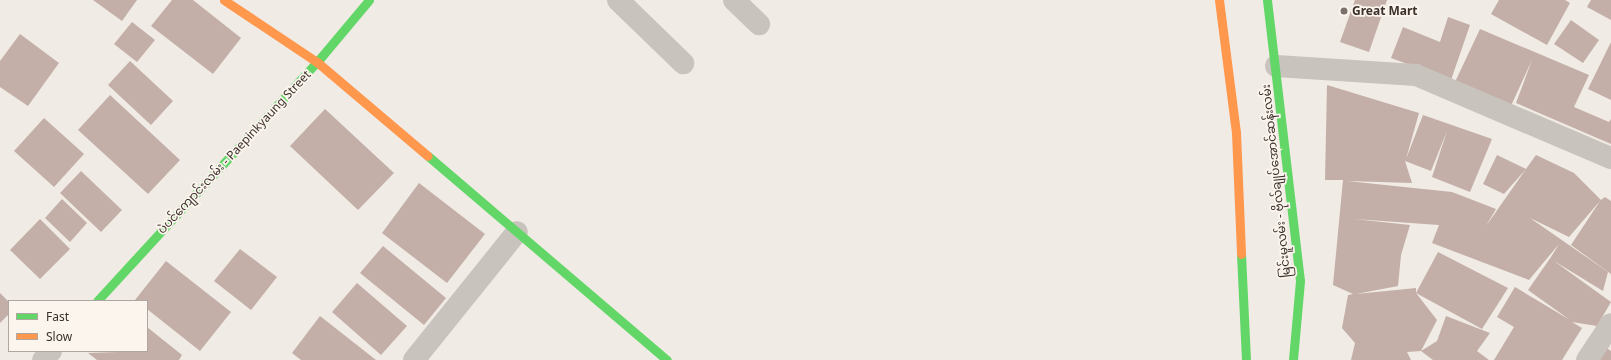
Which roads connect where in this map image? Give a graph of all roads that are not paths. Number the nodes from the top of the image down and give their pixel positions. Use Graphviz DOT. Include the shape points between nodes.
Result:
graph roads {
  1 [pos="224,0"];
  2 [pos="368,0"];
  3 [pos="618,0"];
  4 [pos="734,0"];
  5 [pos="1219,0"];
  6 [pos="1267,0"];
  7 [pos="759,24"];
  8 [pos="317,62"];
  9 [pos="683,63"];
  10 [pos="1276,66"];
  11 [pos="1611,158"];
  12 [pos="517,232"];
  13 [pos="98,300"];
  14 [pos="1611,324"];
  15 [pos="1247,346"];
  16 [pos="50,352"];
  17 [pos="43,360"];
  18 [pos="414,360"];
  19 [pos="667,360"];
  20 [pos="1246,360"];
  21 [pos="1258,360"];
  22 [pos="1293,360"];
  23 [pos="1587,360"];
  1 -- 8 [label="main road"];
  2 -- 8 [label="main road, ပဲပင်ကျောင်းလမ်း - Paepinkyaung Street"];
  3 -- 9 [label="street"];
  4 -- 7 [label="street"];
  5 -- 15 [label="main road" via="1236,133"];
  6 -- 10 [label="main road, မြင်းမူလမ်း - ဗိုလ်ချုပ်အောင်ဆန်းလမ်း"];
  8 -- 12 [label="main road"];
  8 -- 13 [label="main road, ပဲပင်ကျောင်းလမ်း - Paepinkyaung Street"];
  10 -- 11 [label="street" via="1416,75"];
  10 -- 22 [label="main road, မြင်းမူလမ်း - ဗိုလ်ချုပ်အောင်ဆန်းလမ်း" via="1300,281"];
  12 -- 18 [label="street"];
  12 -- 19 [label="main road"];
  14 -- 23 [label="street"];
  15 -- 20 [label="main road"];
  15 -- 21 [label="main road"];
  16 -- 17 [label="street"];
}
